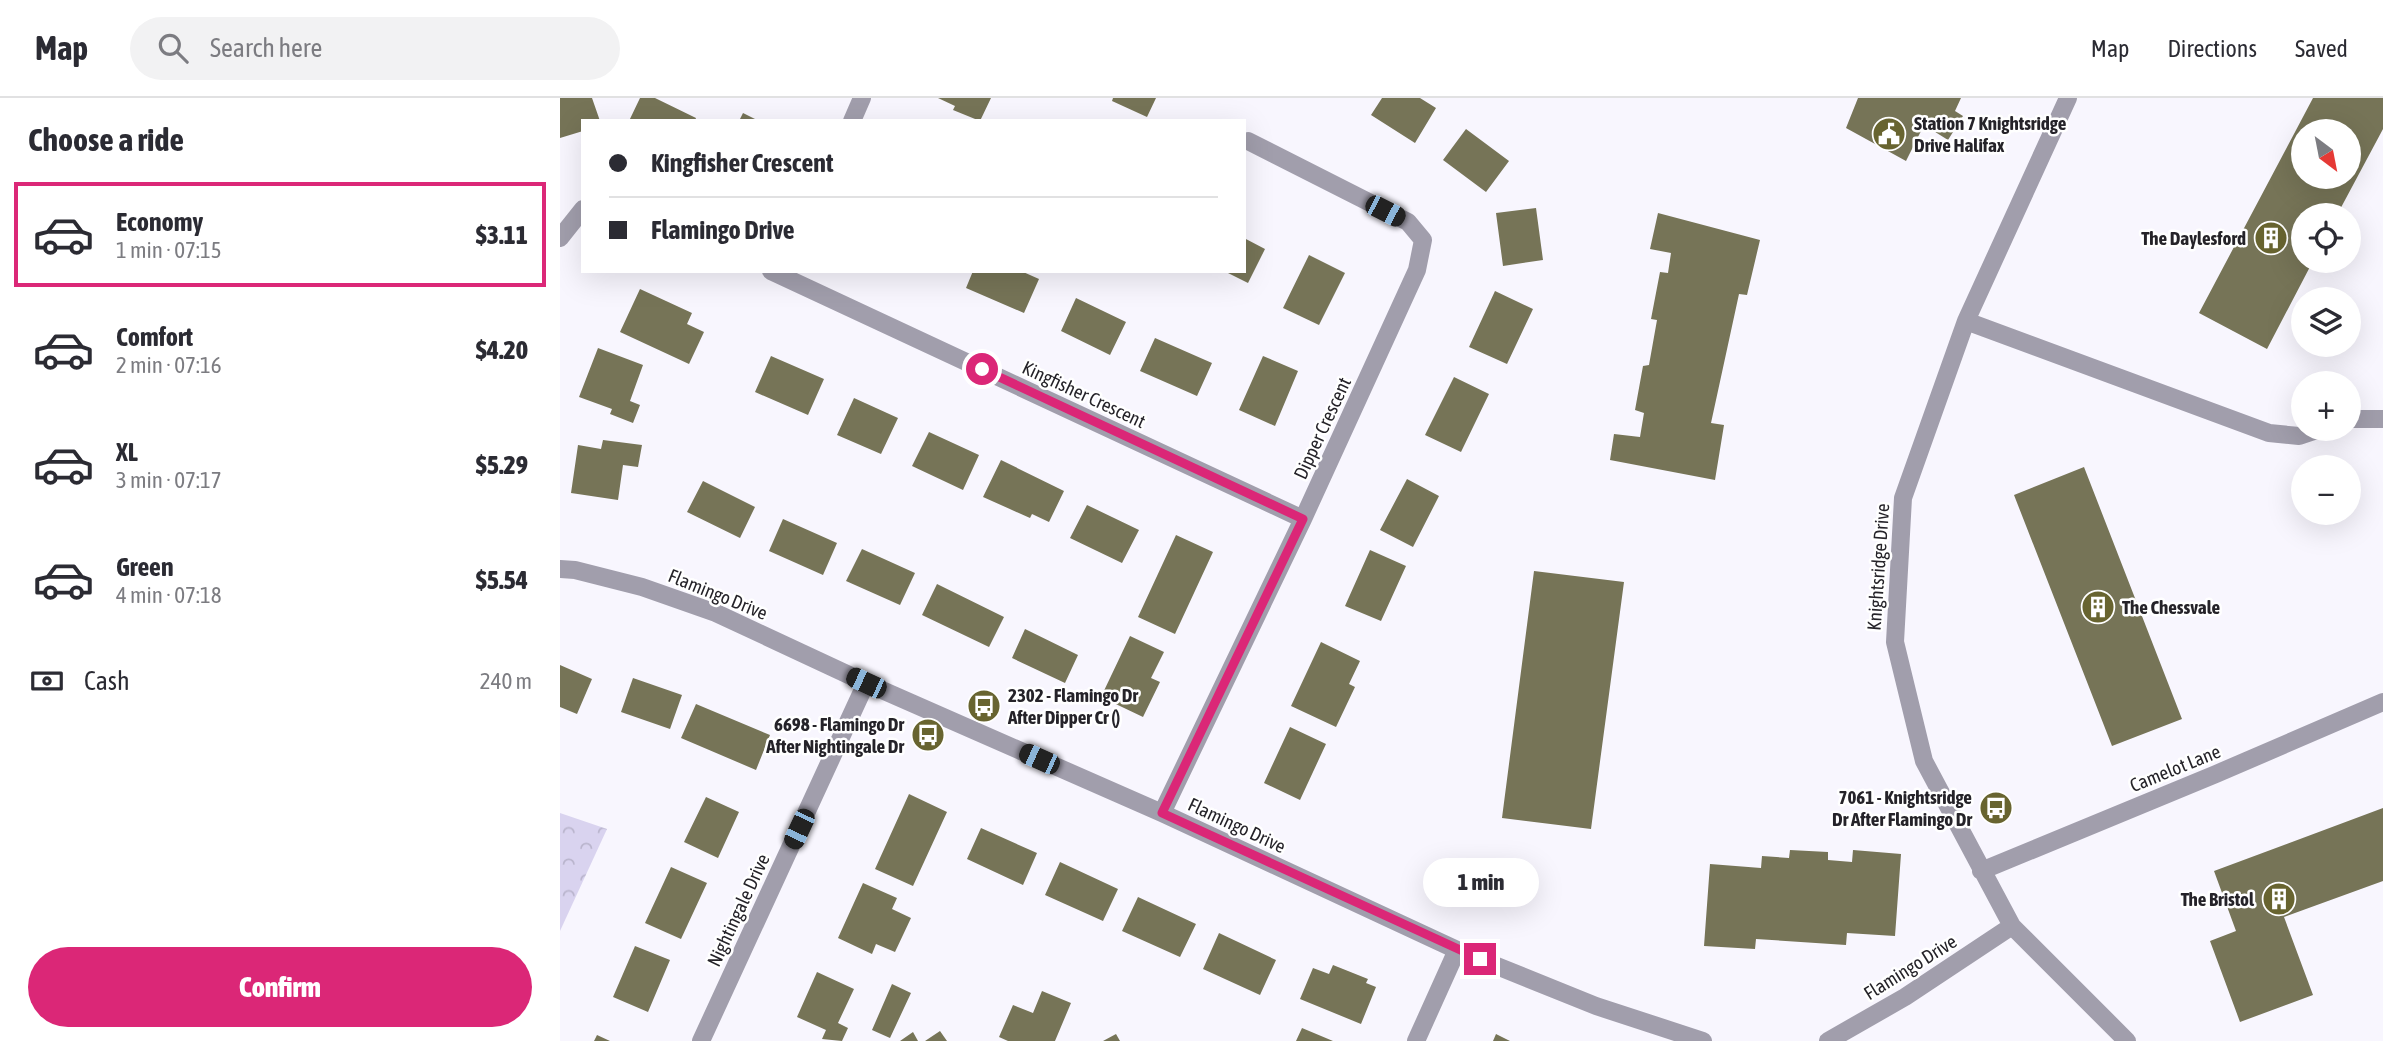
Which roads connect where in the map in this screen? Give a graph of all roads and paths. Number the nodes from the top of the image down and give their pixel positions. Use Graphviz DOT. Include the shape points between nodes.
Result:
graph roads {
  1 [pos="862,98"];
  2 [pos="2068,98"];
  3 [pos="853,119"];
  4 [pos="1248,141"];
  5 [pos="581,211"];
  6 [pos="560,237"];
  7 [pos="781,273"];
  8 [pos="1966,321"];
  9 [pos="2361,418"];
  10 [pos="2383,419"];
  11 [pos="2291,435"];
  12 [pos="1303,519"];
  13 [pos="560,569"];
  14 [pos="866,683"];
  15 [pos="2383,702"];
  16 [pos="1162,813"];
  17 [pos="1982,871"];
  18 [pos="2012,926"];
  19 [pos="1457,950"];
  20 [pos="2118,1038"];
  21 [pos="701,1041"];
  22 [pos="1416,1041"];
  23 [pos="1703,1041"];
  24 [pos="1828,1041"];
  1 -- 3 [label="street"];
  2 -- 8 [label="street, Knightsridge Drive"];
  4 -- 12 [label="street, Dipper Crescent" via="1408,222 1423,240 1418,270"];
  5 -- 6 [label="street"];
  7 -- 12 [label="street, Kingfisher Crescent"];
  8 -- 11 [label="street" via="2269,433"];
  8 -- 17 [label="street, Knightsridge Drive" via="1903,498 1895,642 1924,761"];
  9 -- 10 [label="street"];
  12 -- 16 [label="street, Dipper Crescent"];
  13 -- 14 [label="street, Flamingo Drive" via="642,587 716,613"];
  14 -- 16 [label="street, Flamingo Drive"];
  14 -- 21 [label="street, Nightingale Drive"];
  15 -- 17 [label="street, Camelot Lane"];
  16 -- 19 [label="street, Flamingo Drive"];
  17 -- 18 [label="street, Knightsridge Drive"];
  18 -- 20 [label="street, Knightsridge Drive"];
  18 -- 24 [label="street, Flamingo Drive"];
  19 -- 22 [label="street"];
  19 -- 23 [label="street, Flamingo Drive" via="1596,1006"];
}
